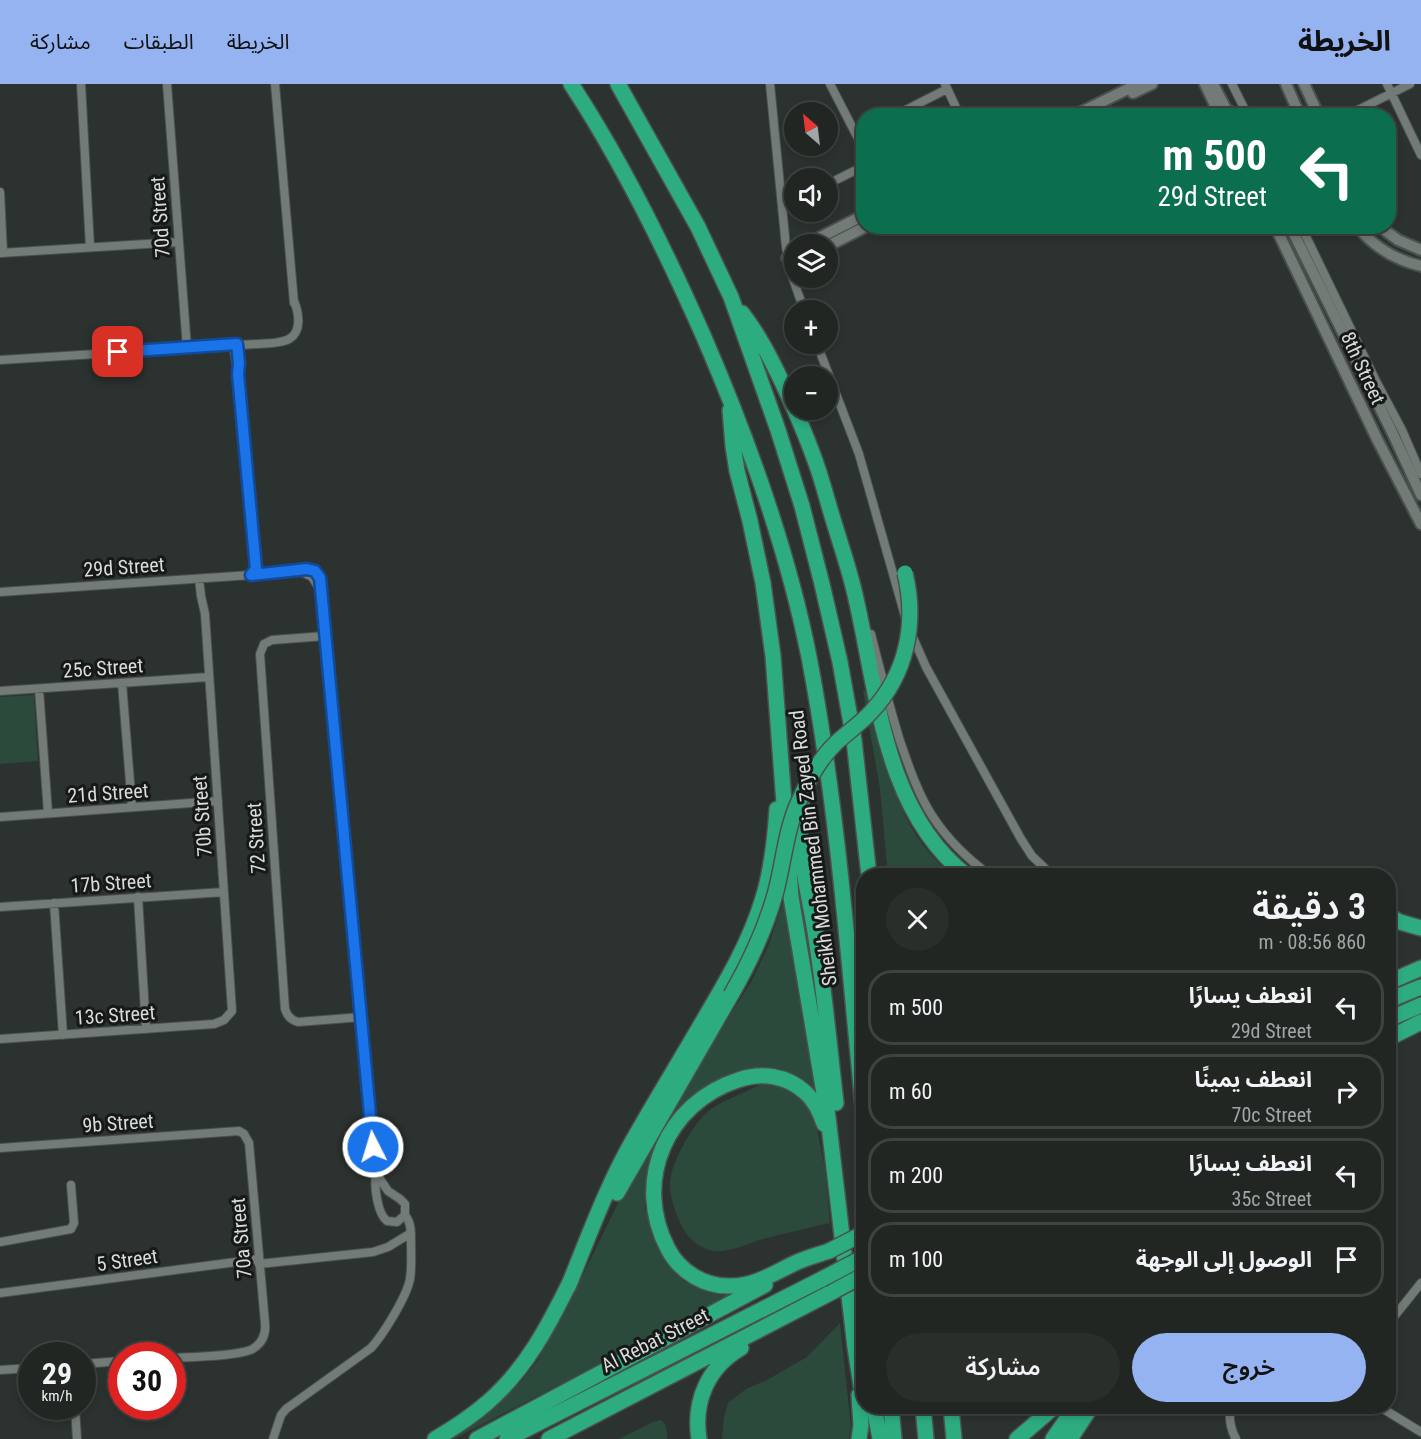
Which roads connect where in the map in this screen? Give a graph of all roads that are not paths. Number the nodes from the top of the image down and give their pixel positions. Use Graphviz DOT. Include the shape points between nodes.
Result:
graph roads {
  1 [pos="81,84"];
  2 [pos="167,84"];
  3 [pos="275,84"];
  4 [pos="571,84"];
  5 [pos="618,84"];
  6 [pos="770,84"];
  7 [pos="830,84"];
  8 [pos="1138,84"];
  9 [pos="1152,84"];
  10 [pos="1219,84"];
  11 [pos="1232,84"];
  12 [pos="1286,84"];
  13 [pos="1304,84"];
  14 [pos="1387,84"];
  15 [pos="1410,84"];
  16 [pos="1207,85"];
  17 [pos="946,86"];
  18 [pos="1391,93"];
  19 [pos="909,108"];
  20 [pos="956,108"];
  21 [pos="1088,108"];
  22 [pos="1103,108"];
  23 [pos="1217,108"];
  24 [pos="1225,108"];
  25 [pos="1231,108"];
  26 [pos="1244,108"];
  27 [pos="1296,108"];
  28 [pos="1315,108"];
  29 [pos="1362,108"];
  30 [pos="852,126"];
  31 [pos="856,129"];
  32 [pos="856,134"];
  33 [pos="1421,155"];
  34 [pos="856,170"];
  35 [pos="838,179"];
  36 [pos="0,192"];
  37 [pos="856,220"];
  38 [pos="856,232"];
  39 [pos="788,234"];
  40 [pos="827,234"];
  41 [pos="1279,234"];
  42 [pos="1294,234"];
  43 [pos="1305,234"];
  44 [pos="1364,234"];
  45 [pos="1390,234"];
  46 [pos="838,241"];
  47 [pos="179,242"];
  48 [pos="90,247"];
  49 [pos="1421,250"];
  50 [pos="2,253"];
  51 [pos="1421,266"];
  52 [pos="731,297"];
  53 [pos="235,344"];
  54 [pos="187,348"];
  55 [pos="821,354"];
  56 [pos="0,360"];
  57 [pos="729,395"];
  58 [pos="1421,474"];
  59 [pos="1421,495"];
  60 [pos="1421,524"];
  61 [pos="905,573"];
  62 [pos="252,574"];
  63 [pos="202,579"];
  64 [pos="0,592"];
  65 [pos="856,598"];
  66 [pos="325,636"];
  67 [pos="209,677"];
  68 [pos="122,683"];
  69 [pos="39,689"];
  70 [pos="0,691"];
  71 [pos="781,755"];
  72 [pos="804,790"];
  73 [pos="218,801"];
  74 [pos="132,807"];
  75 [pos="48,813"];
  76 [pos="0,817"];
  77 [pos="868,868"];
  78 [pos="958,868"];
  79 [pos="981,868"];
  80 [pos="1045,868"];
  81 [pos="224,892"];
  82 [pos="138,897"];
  83 [pos="54,903"];
  84 [pos="0,907"];
  85 [pos="1396,919"];
  86 [pos="1421,928"];
  87 [pos="1421,963"];
  88 [pos="1421,968"];
  89 [pos="1396,972"];
  90 [pos="1396,979"];
  91 [pos="1421,987"];
  92 [pos="1396,997"];
  93 [pos="1421,1005"];
  94 [pos="230,1015"];
  95 [pos="1396,1016"];
  96 [pos="361,1017"];
  97 [pos="1421,1022"];
  98 [pos="146,1029"];
  99 [pos="1396,1034"];
  100 [pos="63,1035"];
  101 [pos="856,1038"];
  102 [pos="0,1039"];
  103 [pos="239,1131"];
  104 [pos="0,1148"];
  105 [pos="832,1152"];
  106 [pos="376,1173"];
  107 [pos="71,1185"];
  108 [pos="405,1215"];
  109 [pos="411,1233"];
  110 [pos="856,1237"];
  111 [pos="0,1242"];
  112 [pos="829,1251"];
  113 [pos="259,1261"];
  114 [pos="856,1261"];
  115 [pos="856,1279"];
  116 [pos="1421,1283"];
  117 [pos="568,1287"];
  118 [pos="0,1293"];
  119 [pos="1396,1314"];
  120 [pos="856,1318"];
  121 [pos="776,1320"];
  122 [pos="856,1324"];
  123 [pos="186,1357"];
  124 [pos="18,1369"];
  125 [pos="0,1370"];
  126 [pos="861,1414"];
  127 [pos="865,1414"];
  128 [pos="875,1414"];
  129 [pos="892,1414"];
  130 [pos="924,1414"];
  131 [pos="952,1414"];
  132 [pos="1038,1414"];
  133 [pos="1046,1414"];
  134 [pos="1070,1414"];
  135 [pos="1086,1414"];
  136 [pos="1229,1414"];
  137 [pos="1391,1414"];
  138 [pos="76,1420"];
  139 [pos="1421,1432"];
  140 [pos="77,1439"];
  141 [pos="273,1439"];
  142 [pos="435,1439"];
  143 [pos="477,1439"];
  144 [pos="507,1439"];
  145 [pos="549,1439"];
  146 [pos="699,1439"];
  147 [pos="859,1439"];
  148 [pos="869,1439"];
  149 [pos="880,1439"];
  150 [pos="894,1439"];
  151 [pos="926,1439"];
  152 [pos="954,1439"];
  153 [pos="1017,1439"];
  154 [pos="1053,1439"];
  155 [pos="1070,1439"];
  156 [pos="1236,1439"];
  1 -- 48 [label="street"];
  2 -- 47 [label="street, 70d Street"];
  3 -- 53 [label="street" via="298,324 293,336 285,341"];
  4 -- 57 [label="highway, Sheikh Mohammed Bin Zayed Road" via="664,248"];
  5 -- 52 [label="highway" via="698,227"];
  6 -- 39 [label="street"];
  7 -- 30 [label="street"];
  8 -- 21 [label="street"];
  9 -- 22 [label="street"];
  10 -- 25 [label="street"];
  11 -- 26 [label="street"];
  12 -- 27 [label="street"];
  13 -- 28 [label="street"];
  14 -- 18 [label="street"];
  15 -- 18 [label="street"];
  16 -- 23 [label="street"];
  16 -- 24 [label="street"];
  17 -- 19 [label="street"];
  17 -- 20 [label="street"];
  18 -- 29 [label="street"];
  18 -- 33 [label="street"];
  30 -- 31 [label="street"];
  30 -- 32 [label="street"];
  34 -- 35 [label="street"];
  36 -- 50 [label="street"];
  37 -- 40 [label="street"];
  38 -- 46 [label="street"];
  41 -- 60 [label="street, 8th Street"];
  42 -- 59 [label="street, 8th Street"];
  43 -- 58 [label="street"];
  44 -- 51 [label="street" via="1382,249"];
  45 -- 49 [label="street"];
  47 -- 48 [label="street"];
  47 -- 54 [label="street, 70d Street"];
  48 -- 50 [label="street"];
  52 -- 65 [label="highway" via="768,353 796,413 819,471"];
  52 -- 77 [label="highway" via="778,430 822,584 854,740"];
  53 -- 54 [label="street"];
  53 -- 62 [label="street" via="256,569"];
  54 -- 56 [label="street"];
  55 -- 80 [label="street" via="859,454 902,609 917,648 1021,839"];
  57 -- 71 [label="highway" via="737,471 765,594"];
  57 -- 101 [label="highway, Sheikh Mohammed Bin Zayed Road" via="761,480 787,566 810,665 824,743"];
  61 -- 72 [label="highway, bridge" via="910,623 898,672 874,709 824,756"];
  62 -- 63 [label="street, 29d Street"];
  62 -- 66 [label="street, 29d Street" via="297,571 312,577 321,591"];
  63 -- 64 [label="street, 29d Street"];
  63 -- 67 [label="street, 70b Street"];
  65 -- 78 [label="highway" via="886,741 904,792 931,839"];
  65 -- 79 [label="street" via="868,625 891,712 919,791 944,832"];
  66 -- 96 [label="street"];
  66 -- 96 [label="street, 72 Street" via="272,640 264,644 260,654 285,1009 298,1022"];
  67 -- 68 [label="street, 25c Street"];
  67 -- 73 [label="street, 70b Street"];
  68 -- 69 [label="street, 25c Street"];
  68 -- 74 [label="street"];
  69 -- 70 [label="street, 25c Street"];
  69 -- 75 [label="street"];
  71 -- 105 [label="highway" via="791,897"];
  71 -- 117 [label="highway" via="771,861 753,926 725,984 616,1173"];
  72 -- 117 [label="highway, bridge" via="790,825 777,888 750,961 627,1174"];
  72 -- 120 [label="highway, bridge" via="799,842 814,927"];
  73 -- 74 [label="street, 21d Street"];
  73 -- 81 [label="street, 70b Street"];
  74 -- 75 [label="street, 21d Street"];
  75 -- 76 [label="street, 21d Street"];
  81 -- 82 [label="street, 17b Street"];
  81 -- 94 [label="street, 70b Street"];
  82 -- 83 [label="street, 17b Street"];
  82 -- 98 [label="street"];
  83 -- 84 [label="street, 17b Street"];
  83 -- 100 [label="street"];
  85 -- 86 [label="highway"];
  87 -- 89 [label="highway"];
  88 -- 90 [label="highway"];
  91 -- 92 [label="highway"];
  93 -- 95 [label="highway"];
  94 -- 98 [label="street, 13c Street" via="214,1024"];
  96 -- 106 [label="street"];
  97 -- 99 [label="highway"];
  98 -- 100 [label="street, 13c Street"];
  100 -- 102 [label="street, 13c Street"];
  103 -- 104 [label="street, 9b Street"];
  103 -- 113 [label="street, 70a Street" via="249,1143"];
  105 -- 112 [label="highway" via="820,1112 805,1092 782,1078 747,1077 715,1089 684,1113 663,1146 654,1184 657,1222 669,1251 693,1276 709,1283 748,1284"];
  105 -- 122 [label="highway"];
  106 -- 108 [label="street" via="388,1191 403,1201"];
  106 -- 108 [label="street" via="382,1216 394,1222"];
  107 -- 111 [label="street" via="71,1228"];
  108 -- 109 [label="street"];
  109 -- 113 [label="street, 5 Street" via="373,1252"];
  109 -- 141 [label="street" via="408,1287 379,1338 366,1353 286,1409"];
  110 -- 112 [label="highway, bridge"];
  112 -- 143 [label="highway"];
  113 -- 118 [label="street, 5 Street"];
  113 -- 123 [label="street, 70a Street" via="266,1329 259,1345 247,1352"];
  114 -- 144 [label="highway, Al Rebat Street, bridge"];
  115 -- 121 [label="highway, Al Rebat Street, bridge"];
  116 -- 119 [label="street"];
  117 -- 142 [label="highway" via="517,1373 488,1403"];
  121 -- 145 [label="highway, Al Rebat Street"];
  121 -- 146 [label="highway" via="767,1332 730,1354 710,1376 698,1411"];
  124 -- 125 [label="street"];
  126 -- 147 [label="highway"];
  127 -- 148 [label="highway"];
  128 -- 149 [label="highway"];
  129 -- 150 [label="highway"];
  130 -- 151 [label="highway"];
  131 -- 152 [label="highway"];
  132 -- 153 [label="highway"];
  133 -- 153 [label="highway"];
  134 -- 154 [label="highway"];
  135 -- 155 [label="highway"];
  136 -- 156 [label="street"];
  137 -- 139 [label="street"];
  138 -- 140 [label="street"];
}
